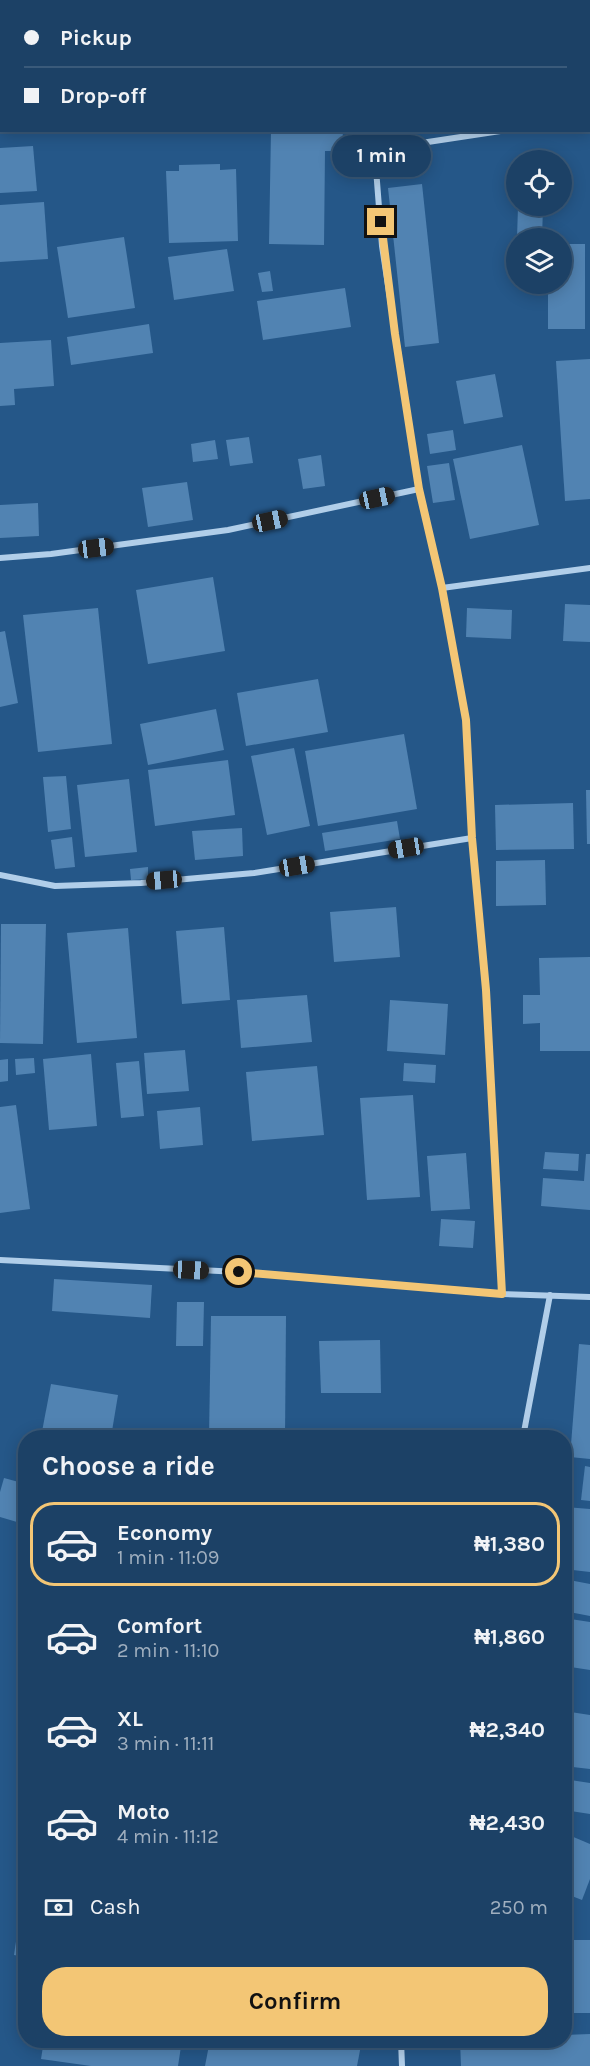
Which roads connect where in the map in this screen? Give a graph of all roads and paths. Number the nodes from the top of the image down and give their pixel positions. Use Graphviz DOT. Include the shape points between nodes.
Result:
graph roads {
  1 [pos="373,132"];
  2 [pos="494,132"];
  3 [pos="375,150"];
  4 [pos="419,489"];
  5 [pos="0,558"];
  6 [pos="590,568"];
  7 [pos="442,588"];
  8 [pos="472,838"];
  9 [pos="0,874"];
  10 [pos="0,1260"];
  11 [pos="502,1294"];
  12 [pos="550,1295"];
  13 [pos="590,1297"];
  14 [pos="525,1430"];
  15 [pos="401,2048"];
  16 [pos="402,2066"];
  1 -- 3 [label="street"];
  2 -- 3 [label="street"];
  3 -- 4 [label="street" via="382,246"];
  4 -- 5 [label="street" via="228,530"];
  4 -- 7 [label="street"];
  6 -- 7 [label="street"];
  7 -- 8 [label="street" via="466,720"];
  8 -- 9 [label="street" via="254,873 141,882 55,886"];
  8 -- 11 [label="street" via="486,990"];
  10 -- 11 [label="street" via="239,1272"];
  11 -- 12 [label="street"];
  12 -- 13 [label="street"];
  12 -- 14 [label="street"];
  15 -- 16 [label="street"];
}
